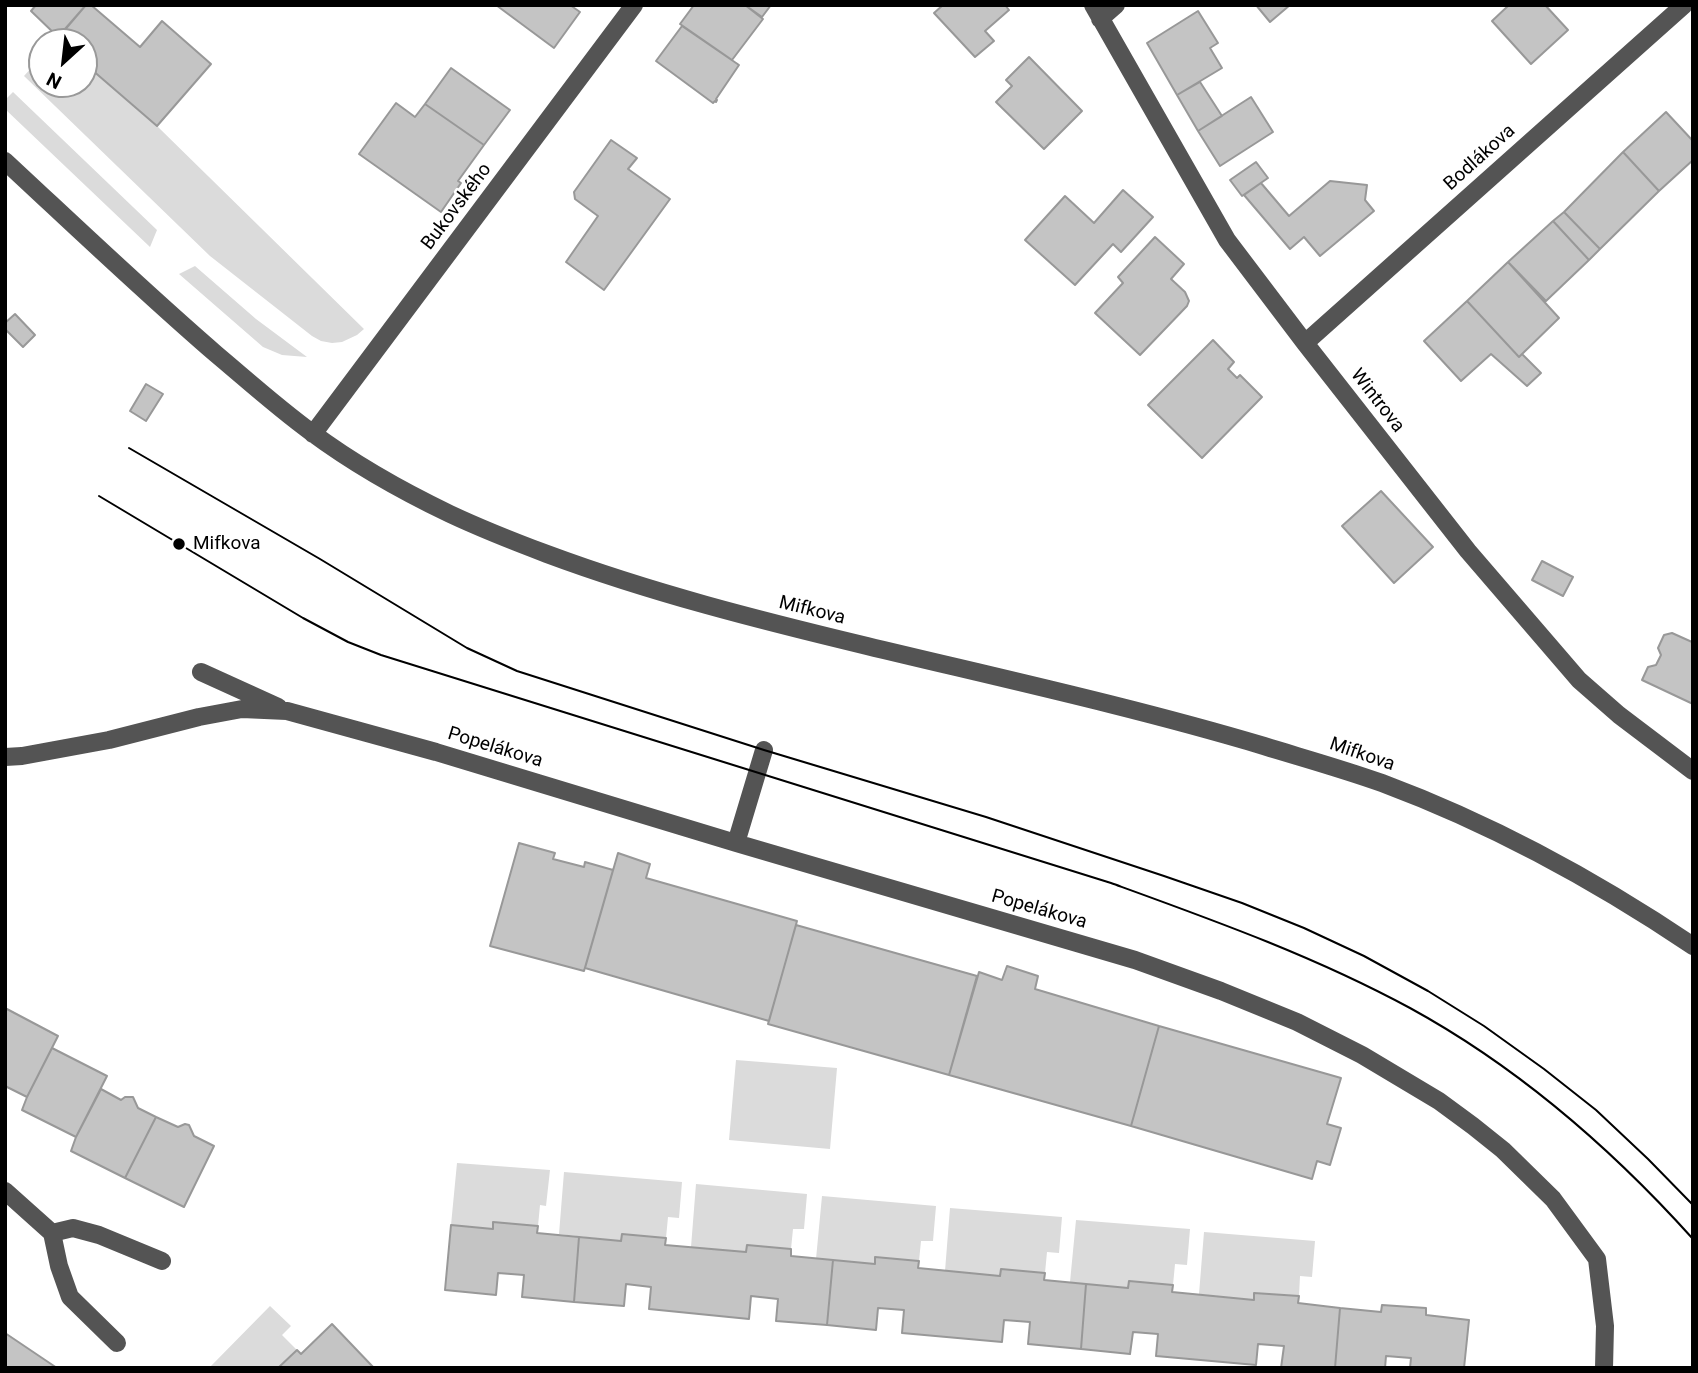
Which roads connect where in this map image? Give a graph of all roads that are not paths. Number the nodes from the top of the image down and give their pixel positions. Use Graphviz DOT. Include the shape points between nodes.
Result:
graph roads {
  1 [pos="634,5"];
  2 [pos="1115,5"];
  3 [pos="1684,5"];
  4 [pos="1097,12"];
  5 [pos="5,161"];
  6 [pos="1305,343"];
  7 [pos="313,434"];
  8 [pos="201,672"];
  9 [pos="287,711"];
  10 [pos="764,750"];
  11 [pos="5,757"];
  12 [pos="1693,771"];
  13 [pos="736,843"];
  14 [pos="1693,946"];
  15 [pos="5,1191"];
  16 [pos="52,1233"];
  17 [pos="162,1261"];
  18 [pos="117,1343"];
  19 [pos="1604,1368"];
  1 -- 7 [label="street, Bukovského"];
  2 -- 4 [label="street"];
  3 -- 6 [label="street, Bodlákova"];
  4 -- 6 [label="street, Wintrova" via="1227,240"];
  5 -- 7 [label="street, Mifkova" via="147,295"];
  6 -- 12 [label="street, Wintrova" via="1468,551 1579,680"];
  7 -- 14 [label="street, Mifkova" via="455,516 507,539 671,596 1191,724 1382,783 1472,820 1573,871"];
  8 -- 9 [label="street, Popelákova"];
  9 -- 11 [label="street, Popelákova" via="242,709 109,740"];
  9 -- 13 [label="street, Popelákova"];
  10 -- 13 [label="street"];
  13 -- 19 [label="street, Popelákova" via="1178,975 1297,1022 1401,1077 1503,1150 1553,1199 1597,1259 1605,1326"];
  15 -- 16 [label="street"];
  16 -- 17 [label="street" via="74,1228 99,1234"];
  16 -- 18 [label="street" via="70,1297"];
}
